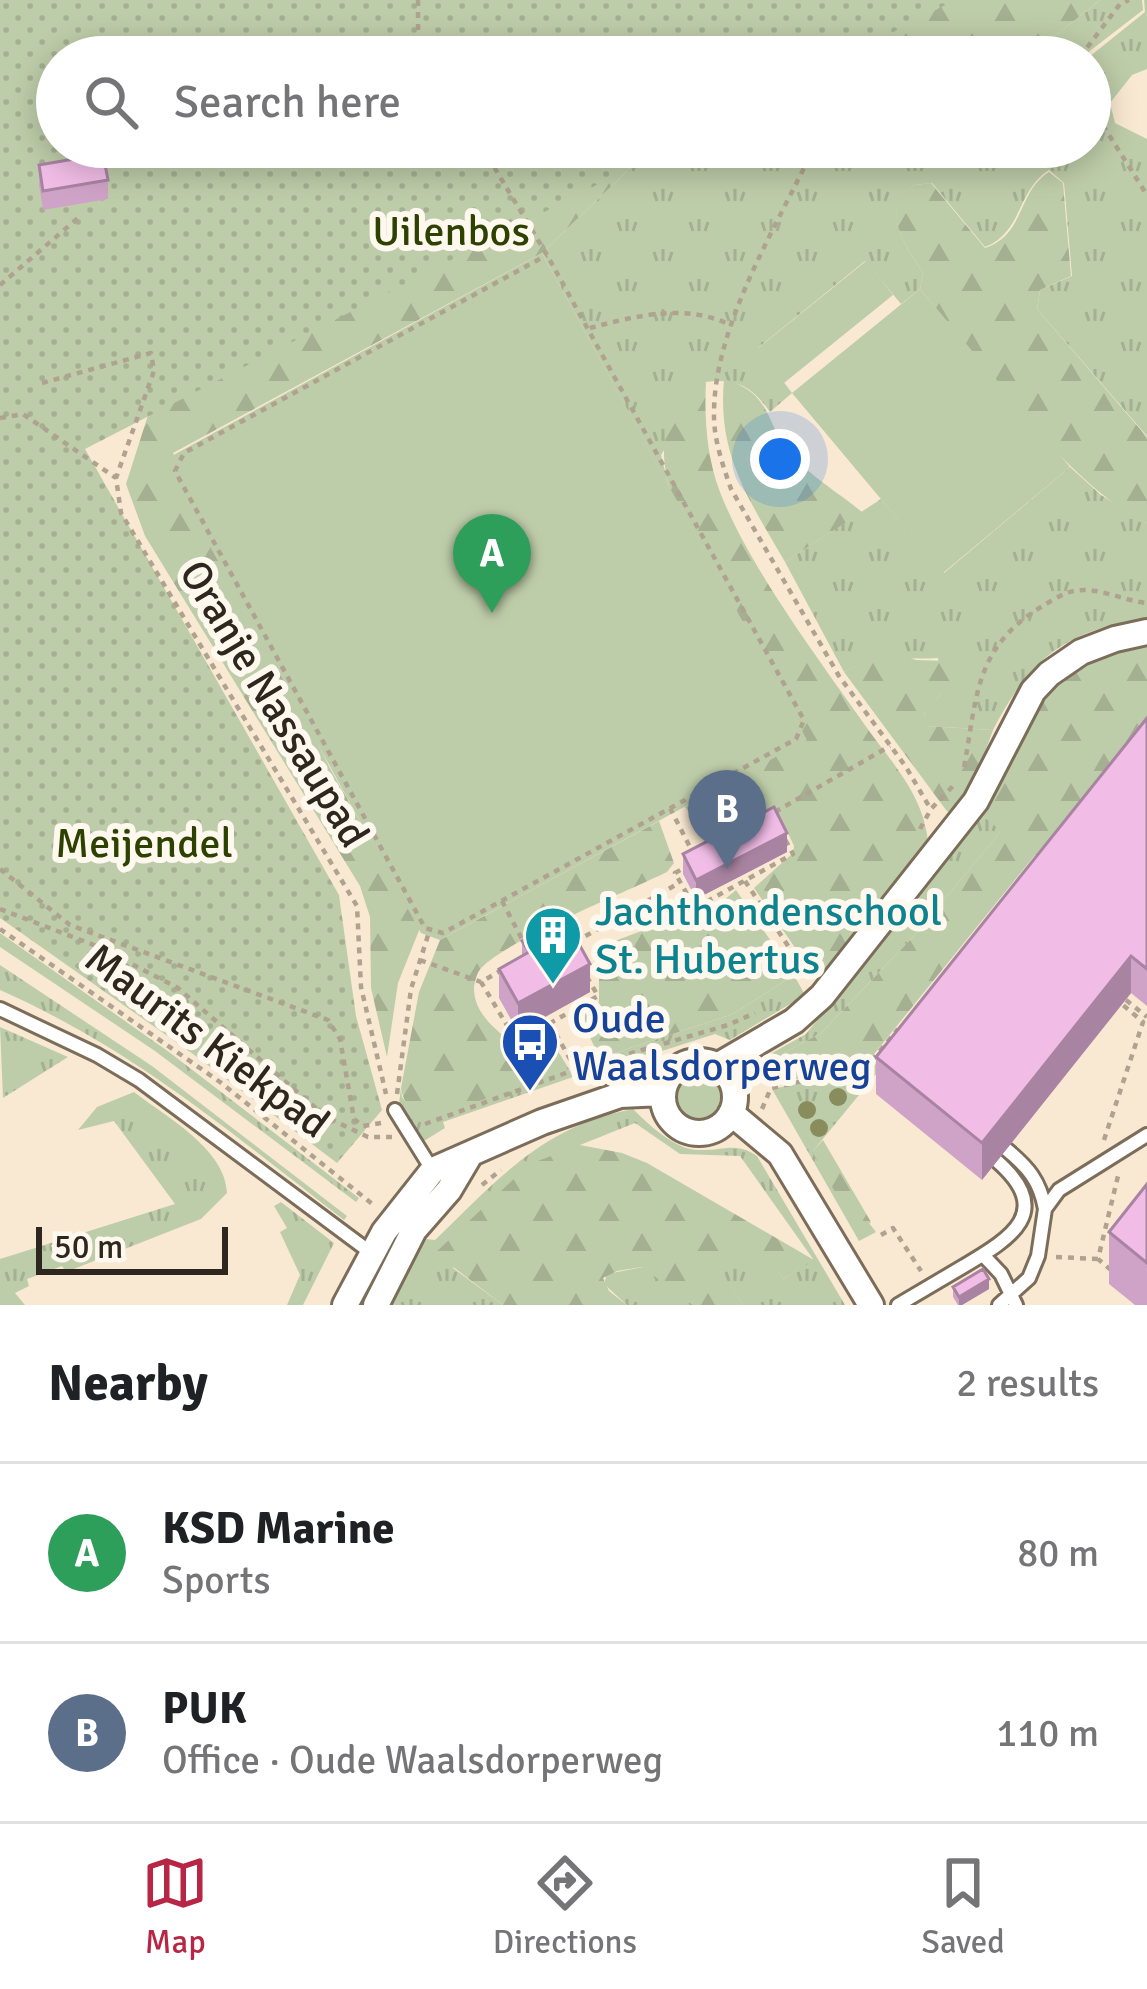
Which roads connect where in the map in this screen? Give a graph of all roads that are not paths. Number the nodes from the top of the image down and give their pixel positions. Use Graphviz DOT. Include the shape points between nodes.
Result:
graph roads {
  1 [pos="1147,632"];
  2 [pos="0,1009"];
  3 [pos="717,1066"];
  4 [pos="663,1093"];
  5 [pos="731,1113"];
  6 [pos="401,1121"];
  7 [pos="1147,1135"];
  8 [pos="441,1180"];
  9 [pos="1021,1190"];
  10 [pos="1045,1209"];
  11 [pos="371,1253"];
  12 [pos="983,1255"];
  13 [pos="394,1268"];
  14 [pos="1014,1300"];
  15 [pos="345,1305"];
  16 [pos="376,1305"];
  17 [pos="871,1305"];
  18 [pos="898,1305"];
  19 [pos="999,1305"];
  1 -- 3 [label="street" via="1099,643 1048,674 950,838 822,996"];
  2 -- 11 [label="lane" via="139,1079"];
  3 -- 4 [label="street" via="683,1065"];
  3 -- 5 [label="street" via="731,1082"];
  4 -- 5 [label="street" via="674,1123 694,1132 716,1129"];
  4 -- 8 [label="street" via="620,1095 502,1138"];
  5 -- 17 [label="street" via="781,1154"];
  6 -- 8 [label="lane"];
  7 -- 10 [label="lane" via="1059,1190"];
  8 -- 11 [label="street"];
  8 -- 13 [label="street"];
  9 -- 10 [label="lane"];
  9 -- 10 [label="lane" via="1001,1155 1022,1162 1041,1186"];
  9 -- 12 [label="lane" via="1019,1225"];
  10 -- 14 [label="lane" via="1038,1256"];
  11 -- 13 [label="lane"];
  11 -- 15 [label="street"];
  12 -- 14 [label="lane"];
  12 -- 18 [label="lane"];
  13 -- 16 [label="street"];
  14 -- 19 [label="lane"];
}
